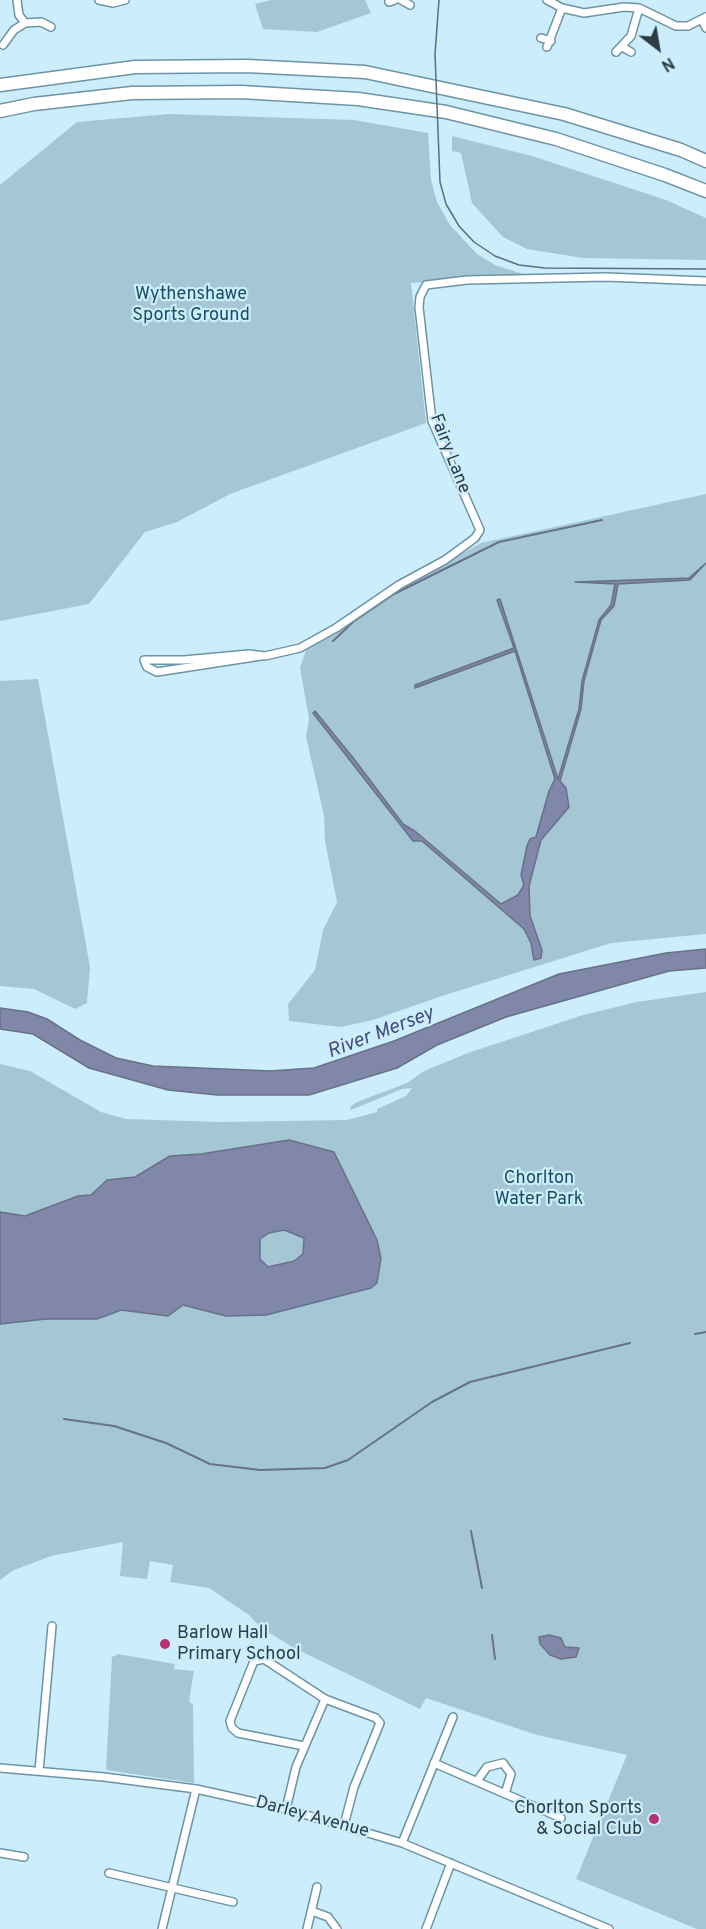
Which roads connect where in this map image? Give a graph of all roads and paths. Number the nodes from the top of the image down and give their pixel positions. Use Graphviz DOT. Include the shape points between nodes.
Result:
graph roads {
  1 [pos="18,0"];
  2 [pos="99,0"];
  3 [pos="125,0"];
  4 [pos="401,0"];
  5 [pos="547,0"];
  6 [pos="410,5"];
  7 [pos="562,8"];
  8 [pos="639,8"];
  9 [pos="704,18"];
  10 [pos="25,23"];
  11 [pos="51,27"];
  12 [pos="706,28"];
  13 [pos="541,38"];
  14 [pos="3,45"];
  15 [pos="630,52"];
  16 [pos="0,85"];
  17 [pos="0,111"];
  18 [pos="706,161"];
  19 [pos="706,191"];
  20 [pos="706,281"];
  21 [pos="144,660"];
  22 [pos="52,1626"];
  23 [pos="324,1699"];
  24 [pos="453,1717"];
  25 [pos="304,1746"];
  26 [pos="434,1763"];
  27 [pos="0,1768"];
  28 [pos="39,1771"];
  29 [pos="477,1781"];
  30 [pos="196,1789"];
  31 [pos="506,1794"];
  32 [pos="286,1809"];
  33 [pos="561,1818"];
  34 [pos="344,1825"];
  35 [pos="402,1843"];
  36 [pos="0,1853"];
  37 [pos="24,1857"];
  38 [pos="451,1863"];
  39 [pos="109,1873"];
  40 [pos="317,1887"];
  41 [pos="172,1888"];
  42 [pos="233,1902"];
  43 [pos="312,1911"];
  44 [pos="162,1929"];
  45 [pos="307,1929"];
  46 [pos="337,1929"];
  47 [pos="426,1929"];
  48 [pos="609,1929"];
  1 -- 10 [label="street" via="19,15"];
  2 -- 3 [label="street"];
  4 -- 6 [label="street"];
  5 -- 7 [label="street"];
  7 -- 8 [label="street" via="584,13"];
  7 -- 13 [label="street" via="549,44"];
  8 -- 9 [label="street" via="676,26 688,26"];
  8 -- 15 [label="street" via="631,36 619,49"];
  9 -- 12 [label="street"];
  10 -- 11 [label="street" via="41,22"];
  10 -- 14 [label="street"];
  16 -- 18 [label="highway" via="135,67 247,66 365,72 564,114"];
  17 -- 19 [label="highway" via="132,93 241,92 358,99 446,112 556,139"];
  20 -- 21 [label="street, Fairy Lane" via="606,277 467,280 426,285 419,307 432,421 480,530 475,538 312,643 285,653"];
  22 -- 28 [label="street"];
  23 -- 25 [label="street"];
  23 -- 25 [label="street" via="264,1659 254,1661 230,1721 232,1728 238,1733"];
  23 -- 34 [label="street" via="376,1718 380,1723 354,1787"];
  24 -- 26 [label="street"];
  25 -- 32 [label="street"];
  26 -- 29 [label="street"];
  26 -- 35 [label="street"];
  27 -- 28 [label="street, Darley Avenue"];
  28 -- 30 [label="street, Darley Avenue"];
  29 -- 31 [label="street"];
  29 -- 31 [label="street" via="487,1767 503,1763 511,1774"];
  30 -- 32 [label="street, Darley Avenue"];
  30 -- 41 [label="street"];
  31 -- 33 [label="street"];
  32 -- 34 [label="street, Darley Avenue"];
  34 -- 35 [label="street, Darley Avenue"];
  35 -- 38 [label="street, Darley Avenue"];
  36 -- 37 [label="street"];
  38 -- 47 [label="street"];
  38 -- 48 [label="street, Darley Avenue"];
  39 -- 41 [label="street"];
  40 -- 43 [label="street"];
  41 -- 42 [label="street"];
  41 -- 44 [label="street"];
  43 -- 45 [label="street"];
  43 -- 46 [label="street" via="328,1917"];
}
